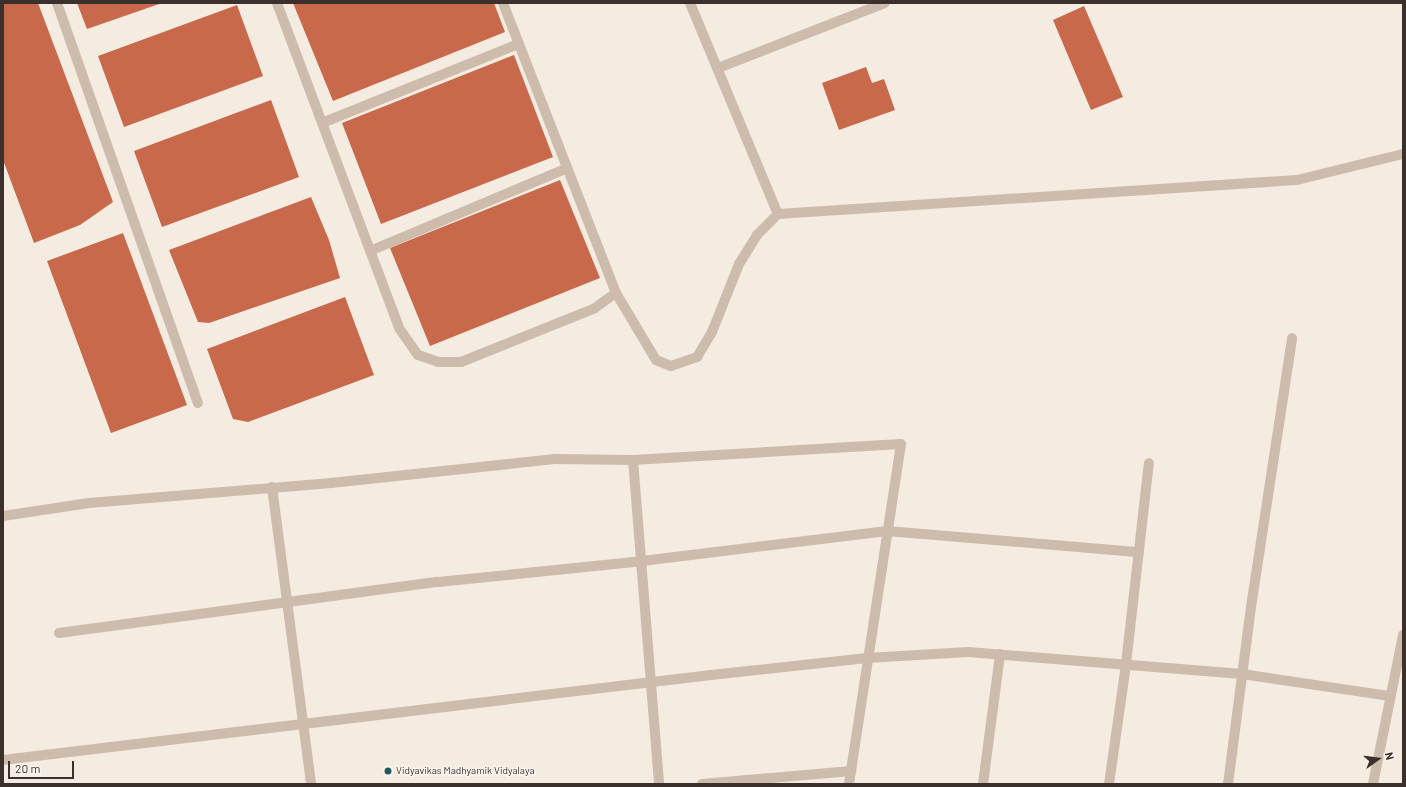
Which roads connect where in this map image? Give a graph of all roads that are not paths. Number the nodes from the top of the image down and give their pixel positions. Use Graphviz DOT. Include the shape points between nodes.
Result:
graph roads {
  1 [pos="57,3"];
  2 [pos="277,3"];
  3 [pos="503,3"];
  4 [pos="690,3"];
  5 [pos="885,3"];
  6 [pos="519,44"];
  7 [pos="718,68"];
  8 [pos="322,123"];
  9 [pos="1403,154"];
  10 [pos="567,168"];
  11 [pos="778,214"];
  12 [pos="370,251"];
  13 [pos="616,293"];
  14 [pos="1292,338"];
  15 [pos="198,403"];
  16 [pos="633,460"];
  17 [pos="1148,463"];
  18 [pos="272,487"];
  19 [pos="3,516"];
  20 [pos="887,531"];
  21 [pos="1139,552"];
  22 [pos="641,561"];
  23 [pos="289,602"];
  24 [pos="59,633"];
  25 [pos="1403,635"];
  26 [pos="1000,654"];
  27 [pos="867,658"];
  28 [pos="1126,664"];
  29 [pos="1242,674"];
  30 [pos="651,682"];
  31 [pos="1390,696"];
  32 [pos="303,724"];
  33 [pos="3,760"];
  34 [pos="851,771"];
  35 [pos="311,784"];
  36 [pos="659,784"];
  37 [pos="702,784"];
  38 [pos="849,784"];
  39 [pos="983,784"];
  40 [pos="1109,784"];
  41 [pos="1228,784"];
  42 [pos="1373,784"];
  1 -- 15 [label="street"];
  2 -- 8 [label="street"];
  3 -- 6 [label="street"];
  4 -- 7 [label="street"];
  5 -- 7 [label="street"];
  6 -- 8 [label="street"];
  6 -- 10 [label="street"];
  7 -- 11 [label="street"];
  8 -- 12 [label="street"];
  9 -- 11 [label="street" via="1297,180"];
  10 -- 12 [label="street"];
  10 -- 13 [label="street"];
  11 -- 13 [label="street" via="758,235 739,264 712,332 697,357 670,366 656,360"];
  12 -- 13 [label="street" via="399,328 418,355 438,362 460,362 595,308"];
  14 -- 29 [label="street"];
  16 -- 18 [label="street" via="555,458 331,483"];
  16 -- 20 [label="street" via="901,444"];
  16 -- 22 [label="street"];
  17 -- 21 [label="street"];
  18 -- 19 [label="street" via="89,503"];
  18 -- 23 [label="street"];
  20 -- 21 [label="street"];
  20 -- 22 [label="street"];
  20 -- 27 [label="street"];
  21 -- 28 [label="street"];
  22 -- 23 [label="street" via="438,582"];
  22 -- 30 [label="street"];
  23 -- 24 [label="street"];
  23 -- 32 [label="street"];
  25 -- 31 [label="street"];
  26 -- 27 [label="street" via="968,652"];
  26 -- 28 [label="street"];
  26 -- 39 [label="street"];
  27 -- 30 [label="street"];
  27 -- 34 [label="street"];
  28 -- 29 [label="street"];
  28 -- 40 [label="street"];
  29 -- 31 [label="street"];
  29 -- 41 [label="street"];
  30 -- 32 [label="street"];
  30 -- 36 [label="street"];
  31 -- 42 [label="street"];
  32 -- 33 [label="street"];
  32 -- 35 [label="street"];
  34 -- 37 [label="street"];
  34 -- 38 [label="street"];
}
